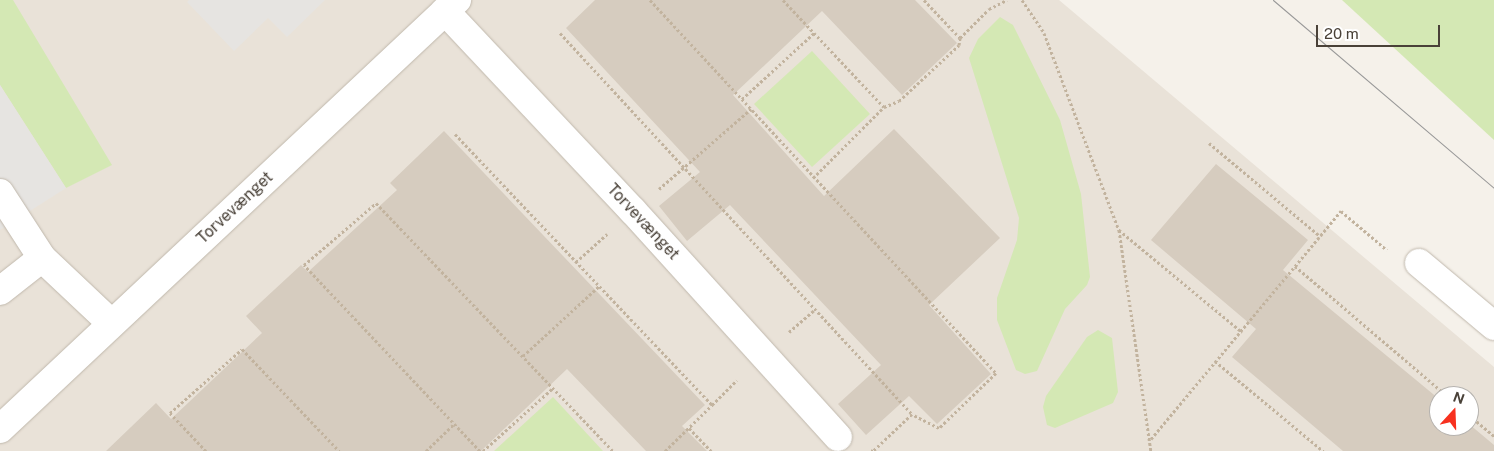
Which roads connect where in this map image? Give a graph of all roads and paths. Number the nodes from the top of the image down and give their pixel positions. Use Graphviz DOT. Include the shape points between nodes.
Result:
graph roads {
  1 [pos="650,0"];
  2 [pos="783,0"];
  3 [pos="924,0"];
  4 [pos="1006,0"];
  5 [pos="1022,0"];
  6 [pos="451,6"];
  7 [pos="560,33"];
  8 [pos="814,33"];
  9 [pos="960,38"];
  10 [pos="742,99"];
  11 [pos="884,107"];
  12 [pos="751,109"];
  13 [pos="455,134"];
  14 [pos="1209,143"];
  15 [pos="684,168"];
  16 [pos="813,178"];
  17 [pos="0,193"];
  18 [pos="633,211"];
  19 [pos="1119,230"];
  20 [pos="1320,236"];
  21 [pos="42,258"];
  22 [pos="576,262"];
  23 [pos="1418,263"];
  24 [pos="1295,266"];
  25 [pos="599,286"];
  26 [pos="0,291"];
  27 [pos="815,309"];
  28 [pos="111,322"];
  29 [pos="1494,326"];
  30 [pos="1242,332"];
  31 [pos="764,355"];
  32 [pos="523,356"];
  33 [pos="1215,361"];
  34 [pos="1435,386"];
  35 [pos="553,388"];
  36 [pos="712,405"];
  37 [pos="912,414"];
  38 [pos="455,423"];
  39 [pos="1479,423"];
  40 [pos="690,428"];
  41 [pos="0,429"];
  42 [pos="838,436"];
  43 [pos="1494,436"];
  44 [pos="1151,439"];
  45 [pos="864,449"];
  46 [pos="206,451"];
  47 [pos="339,451"];
  48 [pos="426,451"];
  49 [pos="482,451"];
  50 [pos="613,451"];
  51 [pos="665,451"];
  52 [pos="711,451"];
  53 [pos="1151,451"];
  54 [pos="1323,451"];
  1 -- 10 [label="path"];
  2 -- 8 [label="path"];
  3 -- 9 [label="path"];
  4 -- 9 [label="path" via="989,9"];
  5 -- 19 [label="path" via="1044,33"];
  6 -- 18 [label="street, Torvevænget"];
  6 -- 28 [label="street, Torvevænget"];
  7 -- 15 [label="path"];
  8 -- 10 [label="path"];
  8 -- 11 [label="path"];
  9 -- 11 [label="path" via="959,44 900,101"];
  10 -- 12 [label="path"];
  11 -- 16 [label="path"];
  12 -- 15 [label="path"];
  12 -- 16 [label="path"];
  13 -- 22 [label="path"];
  14 -- 20 [label="path"];
  15 -- 18 [label="path"];
  15 -- 27 [label="path"];
  16 -- 37 [label="path" via="996,373 939,428"];
  17 -- 21 [label="street"];
  18 -- 22 [label="path"];
  18 -- 31 [label="street, Torvevænget"];
  19 -- 30 [label="path"];
  19 -- 44 [label="path"];
  20 -- 23 [label="path" via="1341,211 1392,255"];
  20 -- 24 [label="path"];
  21 -- 26 [label="street"];
  21 -- 28 [label="street"];
  22 -- 25 [label="path"];
  23 -- 29 [label="street"];
  24 -- 30 [label="path"];
  24 -- 34 [label="path"];
  25 -- 32 [label="path"];
  25 -- 36 [label="path"];
  27 -- 31 [label="path"];
  27 -- 37 [label="path"];
  28 -- 41 [label="street, Torvevænget"];
  30 -- 33 [label="path"];
  31 -- 36 [label="path"];
  31 -- 42 [label="street, Torvevænget"];
  32 -- 35 [label="path"];
  32 -- 38 [label="path" via="376,203 304,265"];
  33 -- 44 [label="path"];
  33 -- 54 [label="path"];
  35 -- 49 [label="path"];
  35 -- 50 [label="path"];
  36 -- 40 [label="path"];
  37 -- 45 [label="path" via="873,451"];
  38 -- 48 [label="path"];
  38 -- 49 [label="path"];
  39 -- 43 [label="path"];
  40 -- 51 [label="path"];
  40 -- 52 [label="path"];
  44 -- 53 [label="path"];
  46 -- 47 [label="path" via="170,413 242,349"];
}
